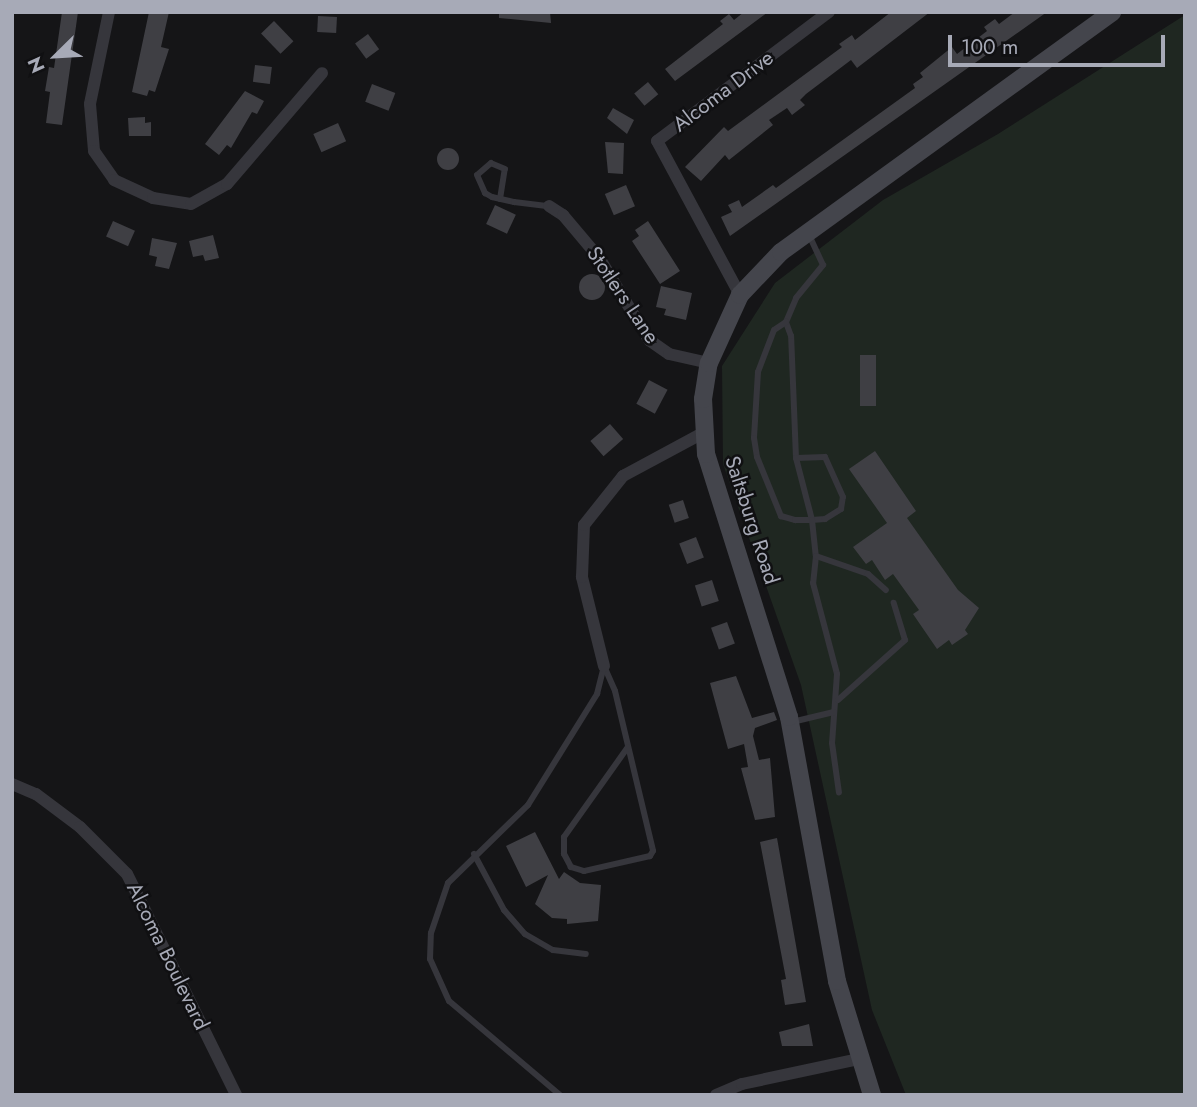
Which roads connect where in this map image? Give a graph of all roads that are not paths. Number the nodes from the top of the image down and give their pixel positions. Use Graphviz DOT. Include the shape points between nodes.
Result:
graph roads {
  1 [pos="109,12"];
  2 [pos="828,12"];
  3 [pos="1112,12"];
  4 [pos="322,74"];
  5 [pos="500,198"];
  6 [pos="549,206"];
  7 [pos="807,232"];
  8 [pos="740,295"];
  9 [pos="786,322"];
  10 [pos="709,363"];
  11 [pos="704,433"];
  12 [pos="796,458"];
  13 [pos="812,520"];
  14 [pos="816,556"];
  15 [pos="886,590"];
  16 [pos="894,603"];
  17 [pos="604,666"];
  18 [pos="838,700"];
  19 [pos="834,712"];
  20 [pos="790,722"];
  21 [pos="628,747"];
  22 [pos="12,784"];
  23 [pos="839,793"];
  24 [pos="474,854"];
  25 [pos="586,954"];
  26 [pos="859,1059"];
  27 [pos="236,1095"];
  28 [pos="561,1095"];
  29 [pos="716,1095"];
  30 [pos="872,1095"];
  1 -- 4 [label="street" via="90,104 94,151 114,180 153,198 191,204 228,184"];
  2 -- 8 [label="street, Alcoma Drive" via="657,141"];
  3 -- 7 [label="main road, Saltsburg Road"];
  5 -- 5 [label="lane" via="485,193 477,181 481,169 491,163 505,169"];
  5 -- 6 [label="lane"];
  6 -- 10 [label="street, Stotlers Lane" via="563,215 600,259 649,340 668,354"];
  7 -- 8 [label="main road, Saltsburg Road"];
  7 -- 9 [label="lane" via="823,265 796,298"];
  8 -- 10 [label="main road, Saltsburg Road"];
  9 -- 12 [label="lane" via="791,337"];
  9 -- 13 [label="lane" via="774,330 758,372 754,438 776,511 787,519"];
  10 -- 11 [label="main road, Saltsburg Road"];
  11 -- 17 [label="street" via="623,476 584,525 582,577"];
  11 -- 20 [label="main road, Saltsburg Road" via="719,503 765,631"];
  12 -- 13 [label="lane"];
  12 -- 13 [label="lane" via="825,457 843,497 841,509 832,516"];
  13 -- 14 [label="lane"];
  14 -- 15 [label="lane" via="868,575"];
  14 -- 18 [label="lane" via="813,583"];
  16 -- 18 [label="lane" via="905,640"];
  17 -- 21 [label="lane"];
  17 -- 24 [label="lane" via="597,694 528,805"];
  18 -- 19 [label="lane"];
  19 -- 20 [label="lane"];
  19 -- 23 [label="lane" via="832,743"];
  20 -- 26 [label="main road, Saltsburg Road" via="837,981"];
  21 -- 21 [label="lane" via="652,854 584,871 571,867 564,854 564,837"];
  22 -- 27 [label="street, Alcoma Boulevard" via="36,794 80,827 127,874"];
  24 -- 25 [label="lane" via="504,910 525,934 553,950"];
  24 -- 28 [label="lane" via="448,883 438,906 430,959 437,982 468,1020"];
  26 -- 29 [label="street" via="742,1084"];
  26 -- 30 [label="main road, Saltsburg Road"];
}
